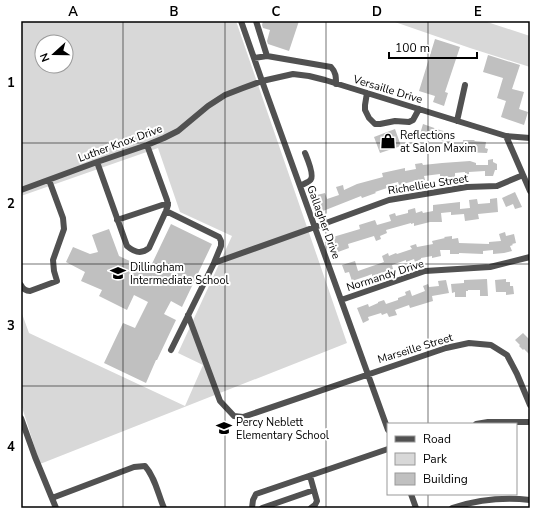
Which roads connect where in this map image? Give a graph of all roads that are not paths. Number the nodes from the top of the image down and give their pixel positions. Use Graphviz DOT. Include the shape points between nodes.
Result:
graph roads {
  1 [pos="241,21"];
  2 [pos="256,21"];
  3 [pos="267,56"];
  4 [pos="254,58"];
  5 [pos="295,60"];
  6 [pos="293,74"];
  7 [pos="262,81"];
  8 [pos="336,84"];
  9 [pos="465,85"];
  10 [pos="367,93"];
  11 [pos="419,109"];
  12 [pos="457,121"];
  13 [pos="506,136"];
  14 [pos="530,138"];
  15 [pos="147,145"];
  16 [pos="305,153"];
  17 [pos="97,162"];
  18 [pos="523,175"];
  19 [pos="49,180"];
  20 [pos="300,186"];
  21 [pos="21,190"];
  22 [pos="530,191"];
  23 [pos="168,203"];
  24 [pos="166,211"];
  25 [pos="117,220"];
  26 [pos="315,227"];
  27 [pos="530,257"];
  28 [pos="214,263"];
  29 [pos="21,285"];
  30 [pos="341,300"];
  31 [pos="188,315"];
  32 [pos="171,350"];
  33 [pos="368,374"];
  34 [pos="530,405"];
  35 [pos="21,418"];
  36 [pos="530,422"];
  37 [pos="482,423"];
  38 [pos="22,426"];
  39 [pos="387,427"];
  40 [pos="387,449"];
  41 [pos="310,476"];
  42 [pos="314,490"];
  43 [pos="411,495"];
  44 [pos="52,498"];
  45 [pos="530,500"];
  46 [pos="56,508"];
  47 [pos="164,508"];
  48 [pos="252,508"];
  49 [pos="262,508"];
  50 [pos="311,508"];
  51 [pos="416,508"];
  52 [pos="452,508"];
  1 -- 4 [label="street, Gallagher Drive"];
  2 -- 3 [label="street"];
  3 -- 4 [label="street"];
  3 -- 5 [label="street"];
  4 -- 7 [label="street, Gallagher Drive"];
  5 -- 6 [label="street"];
  5 -- 8 [label="street" via="331,67 336,74"];
  6 -- 7 [label="street, Versaille Drive"];
  6 -- 8 [label="street, Versaille Drive"];
  7 -- 15 [label="street, Luther Knox Drive" via="225,95 178,131"];
  7 -- 20 [label="street, Gallagher Drive"];
  8 -- 10 [label="street, Versaille Drive"];
  9 -- 12 [label="street"];
  10 -- 11 [label="street, Versaille Drive"];
  10 -- 11 [label="street" via="365,110 375,124 409,122"];
  11 -- 12 [label="street, Versaille Drive"];
  12 -- 13 [label="street, Versaille Drive"];
  13 -- 14 [label="street, Versaille Drive"];
  13 -- 18 [label="street"];
  15 -- 17 [label="street, Luther Knox Drive"];
  15 -- 23 [label="street"];
  16 -- 20 [label="street" via="312,178"];
  17 -- 19 [label="street, Luther Knox Drive"];
  17 -- 25 [label="street"];
  18 -- 22 [label="street"];
  18 -- 26 [label="street, Richellieu Street" via="497,186 467,187 389,200"];
  19 -- 21 [label="street, Luther Knox Drive"];
  19 -- 29 [label="street" via="64,229 53,260 57,281 30,291 23,289"];
  20 -- 26 [label="street, Gallagher Drive"];
  23 -- 24 [label="street"];
  23 -- 25 [label="street"];
  24 -- 25 [label="street" via="149,248 140,253 127,246"];
  24 -- 28 [label="street" via="219,237 221,246"];
  26 -- 28 [label="street, Richellieu Street"];
  26 -- 30 [label="street, Gallagher Drive"];
  27 -- 30 [label="street, Normandy Drive" via="490,267 425,271"];
  28 -- 31 [label="street"];
  30 -- 33 [label="street, Gallagher Drive"];
  31 -- 32 [label="street"];
  31 -- 33 [label="street, Marseille Street" via="220,401 234,416 243,417"];
  33 -- 34 [label="street, Marseille Street" via="446,348 469,343 491,345 507,355"];
  33 -- 39 [label="street, Gallagher Drive"];
  35 -- 38 [label="street"];
  36 -- 37 [label="street"];
  38 -- 44 [label="street"];
  40 -- 41 [label="street"];
  41 -- 42 [label="street"];
  41 -- 48 [label="street" via="256,494"];
  42 -- 49 [label="street"];
  42 -- 50 [label="street" via="317,501"];
  43 -- 51 [label="street"];
  44 -- 46 [label="street"];
  44 -- 47 [label="street" via="134,467 145,466 152,476"];
  45 -- 52 [label="street" via="497,499"];
}
